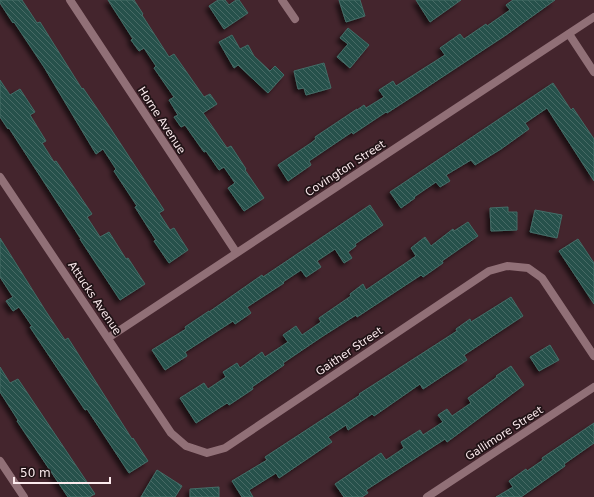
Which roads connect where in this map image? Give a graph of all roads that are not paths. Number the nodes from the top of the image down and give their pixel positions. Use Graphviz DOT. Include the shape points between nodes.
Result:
graph roads {
  1 [pos="70,0"];
  2 [pos="282,0"];
  3 [pos="594,17"];
  4 [pos="295,19"];
  5 [pos="568,34"];
  6 [pos="594,72"];
  7 [pos="0,177"];
  8 [pos="236,252"];
  9 [pos="108,338"];
  10 [pos="594,356"];
  11 [pos="594,387"];
  12 [pos="171,433"];
  13 [pos="0,461"];
  14 [pos="24,497"];
  15 [pos="427,497"];
  1 -- 8 [label="street, Horne Avenue"];
  2 -- 4 [label="street"];
  3 -- 5 [label="street, Covington Street"];
  5 -- 6 [label="street"];
  5 -- 8 [label="street, Covington Street"];
  7 -- 9 [label="street, Attucks Avenue"];
  8 -- 9 [label="street, Covington Street"];
  9 -- 12 [label="street, Attucks Avenue"];
  10 -- 12 [label="street, Gaither Street" via="542,278 528,268 507,266 489,271 225,448 207,453 186,446"];
  11 -- 15 [label="street, Gallimore Street"];
  13 -- 14 [label="street"];
}
